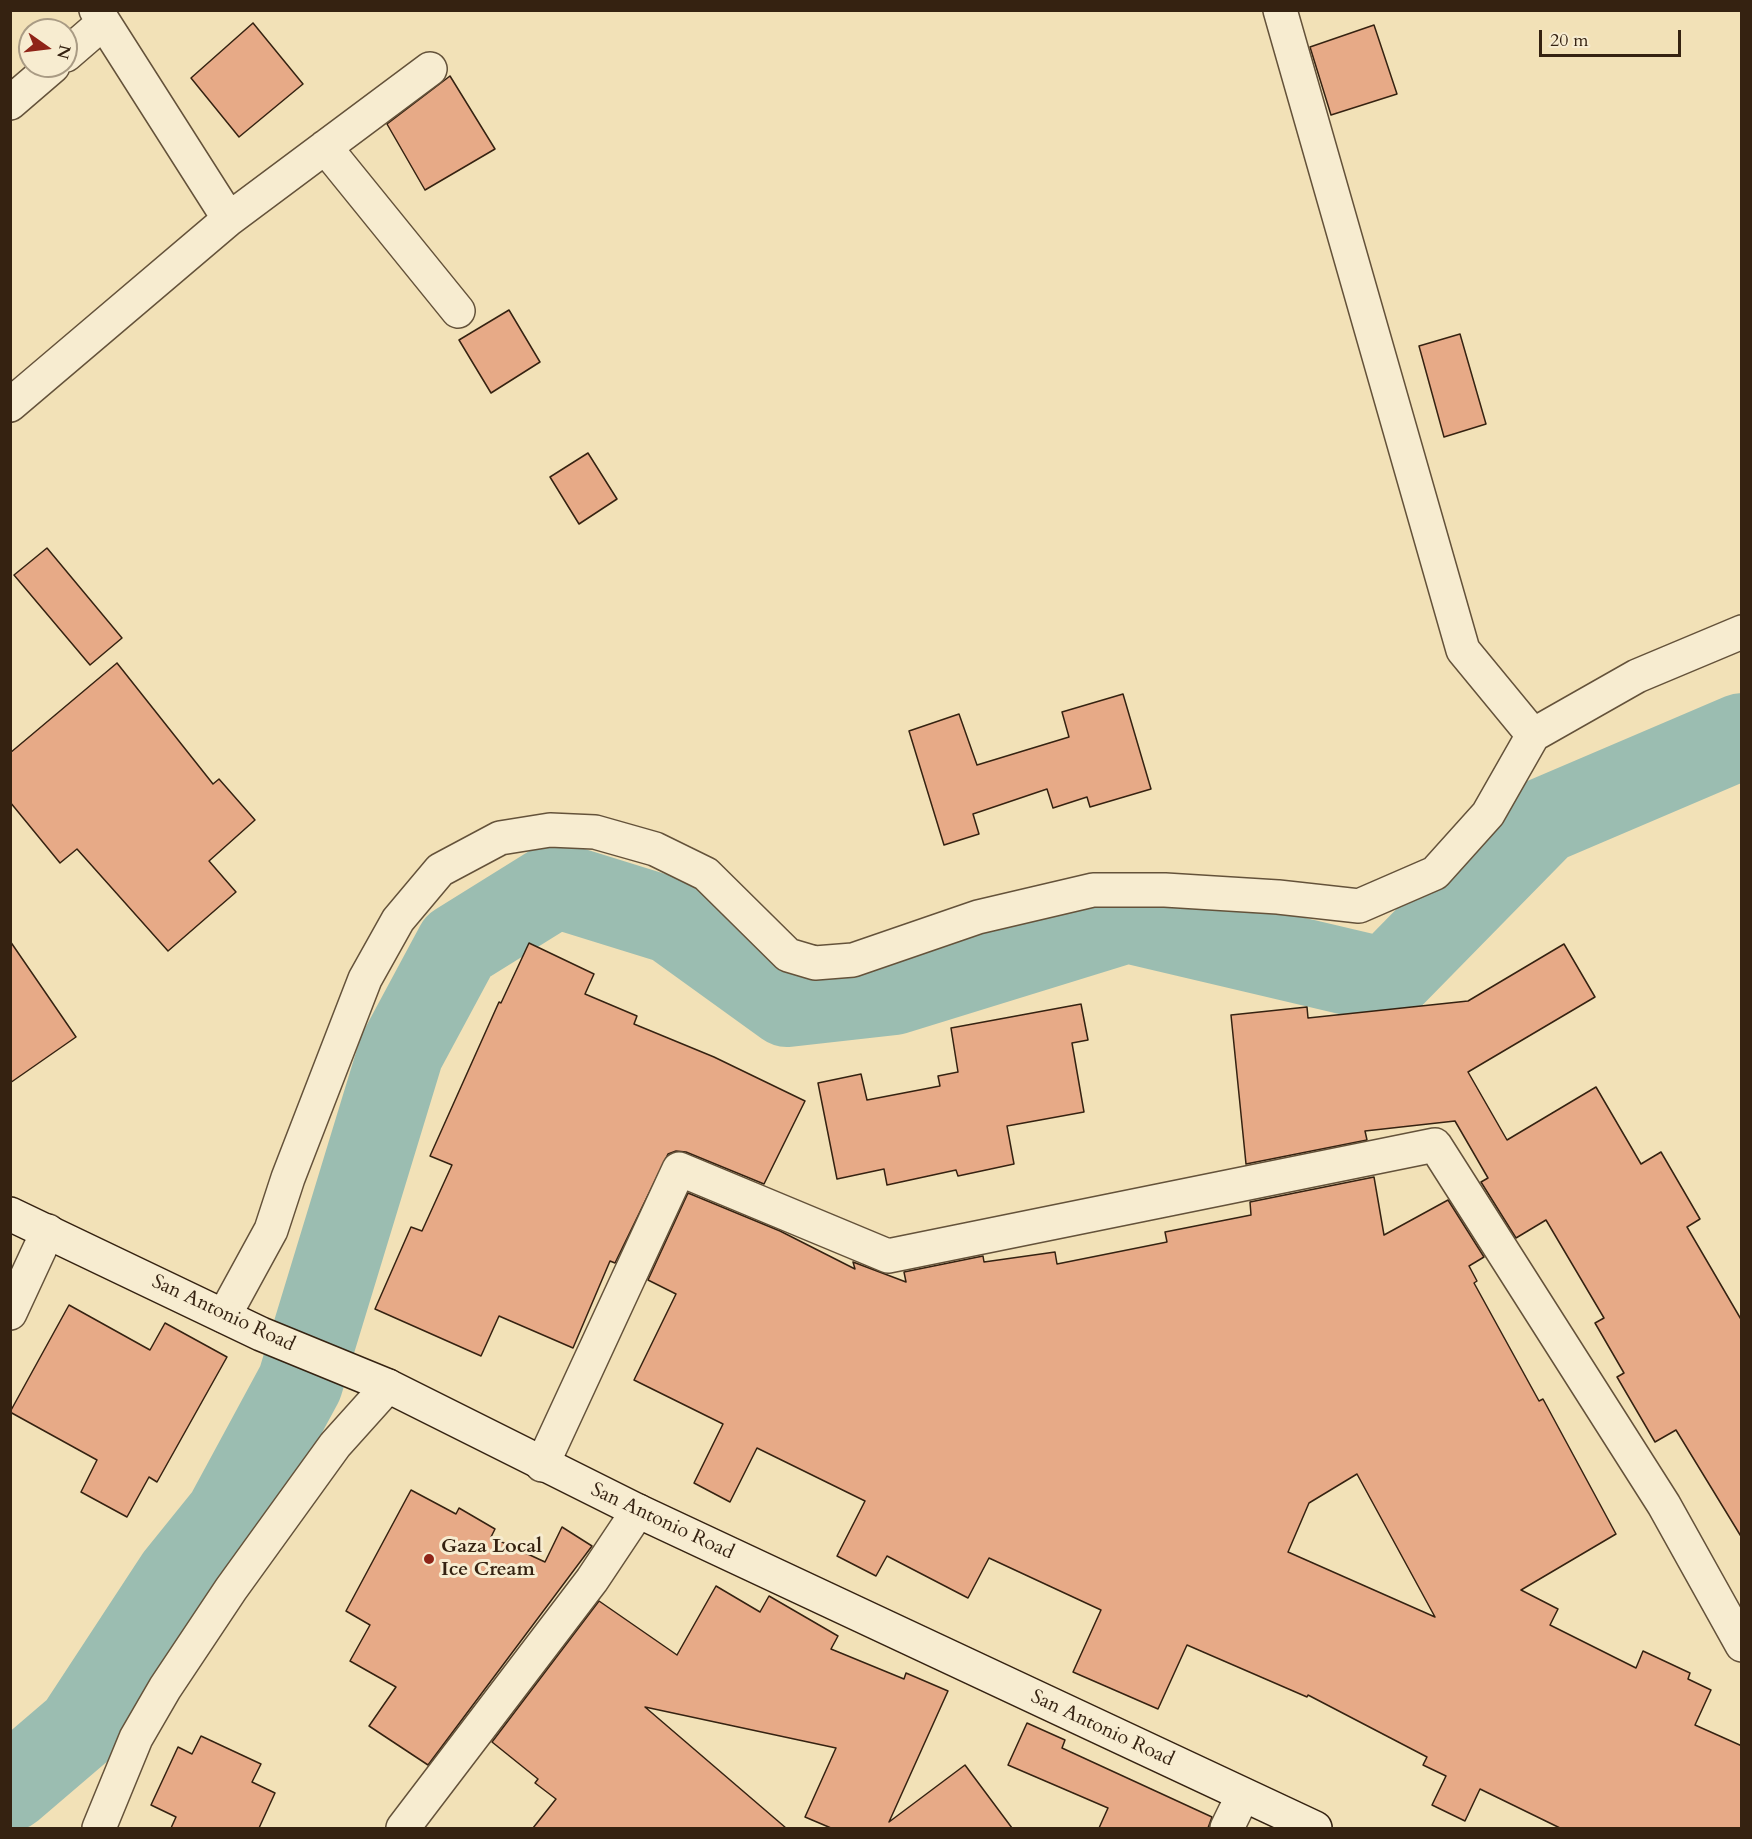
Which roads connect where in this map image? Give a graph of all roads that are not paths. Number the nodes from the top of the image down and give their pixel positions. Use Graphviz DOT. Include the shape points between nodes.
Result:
graph roads {
  1 [pos="1280,10"];
  2 [pos="100,17"];
  3 [pos="78,42"];
  4 [pos="429,69"];
  5 [pos="39,78"];
  6 [pos="10,103"];
  7 [pos="325,147"];
  8 [pos="229,219"];
  9 [pos="458,311"];
  10 [pos="10,405"];
  11 [pos="1742,632"];
  12 [pos="1533,735"];
  13 [pos="10,1214"];
  14 [pos="48,1231"];
  15 [pos="10,1313"];
  16 [pos="224,1316"];
  17 [pos="376,1381"];
  18 [pos="542,1465"];
  19 [pos="638,1511"];
  20 [pos="1742,1645"];
  21 [pos="1243,1795"];
  22 [pos="99,1828"];
  23 [pos="403,1828"];
  24 [pos="1227,1828"];
  25 [pos="1315,1828"];
  1 -- 12 [label="street" via="1463,651"];
  2 -- 3 [label="street"];
  2 -- 8 [label="street"];
  4 -- 7 [label="street"];
  5 -- 6 [label="street"];
  7 -- 8 [label="street"];
  7 -- 9 [label="street"];
  8 -- 10 [label="street"];
  11 -- 12 [label="street" via="1637,676"];
  12 -- 16 [label="street" via="1488,814 1435,873 1359,906 1165,890 1093,890 978,917 853,960 815,963 788,955 706,874 656,849 594,832 550,830 500,838 440,870 398,920 365,979 271,1230"];
  13 -- 14 [label="street, San Antonio Road"];
  14 -- 15 [label="street"];
  14 -- 16 [label="street, San Antonio Road"];
  16 -- 17 [label="street, San Antonio Road"];
  17 -- 18 [label="street, San Antonio Road"];
  17 -- 22 [label="street" via="336,1445 165,1688 136,1738"];
  18 -- 19 [label="street, San Antonio Road"];
  18 -- 20 [label="street" via="679,1170 888,1256 1435,1145 1664,1505"];
  19 -- 21 [label="street, San Antonio Road"];
  19 -- 23 [label="street" via="592,1580"];
  21 -- 24 [label="street"];
  21 -- 25 [label="street, San Antonio Road"];
}
